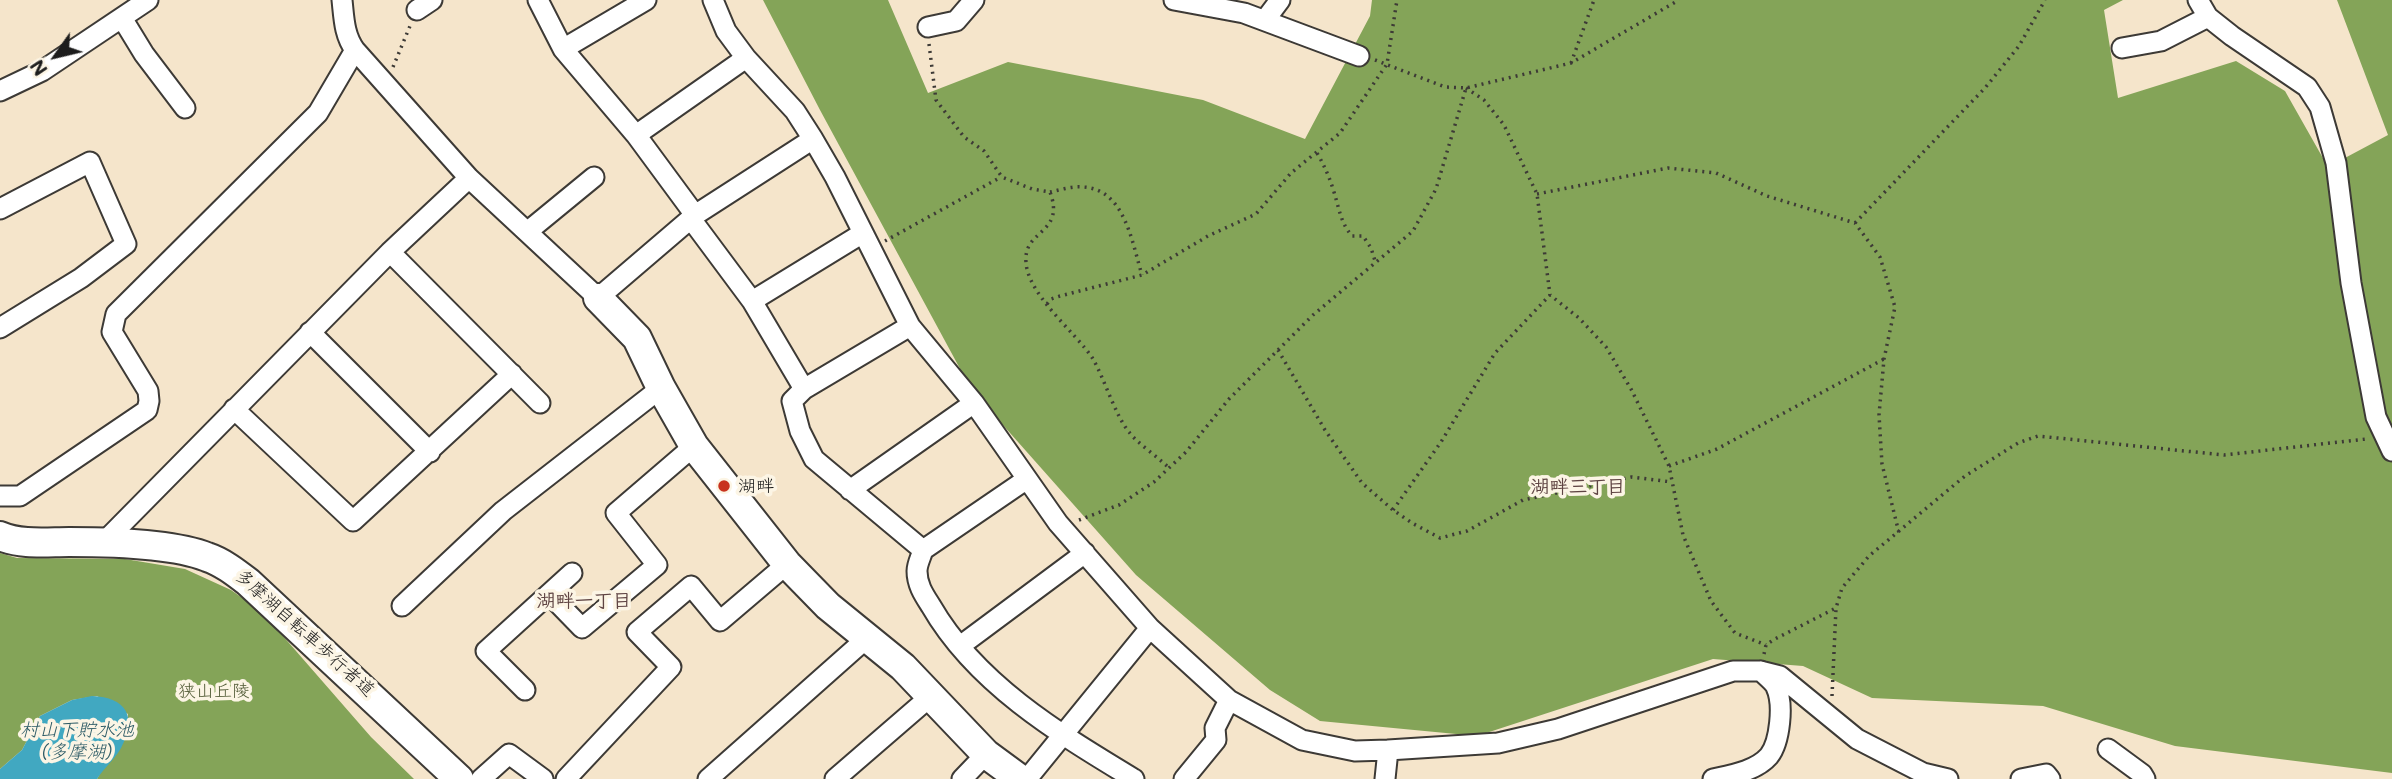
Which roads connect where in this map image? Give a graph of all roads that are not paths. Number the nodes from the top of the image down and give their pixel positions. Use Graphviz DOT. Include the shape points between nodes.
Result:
graph roads {
  1 [pos="148,0"];
  2 [pos="342,0"];
  3 [pos="538,0"];
  4 [pos="646,0"];
  5 [pos="713,0"];
  6 [pos="974,0"];
  7 [pos="1174,0"];
  8 [pos="1280,0"];
  9 [pos="2198,0"];
  10 [pos="1196,2"];
  11 [pos="2208,17"];
  12 [pos="122,18"];
  13 [pos="1265,20"];
  14 [pos="929,27"];
  15 [pos="2122,48"];
  16 [pos="563,49"];
  17 [pos="355,50"];
  18 [pos="1359,56"];
  19 [pos="746,58"];
  20 [pos="0,91"];
  21 [pos="185,108"];
  22 [pos="636,135"];
  23 [pos="813,139"];
  24 [pos="594,177"];
  25 [pos="470,178"];
  26 [pos="0,209"];
  27 [pos="693,217"];
  28 [pos="527,232"];
  29 [pos="863,233"];
  30 [pos="390,252"];
  31 [pos="598,298"];
  32 [pos="752,301"];
  33 [pos="910,326"];
  34 [pos="0,328"];
  35 [pos="310,332"];
  36 [pos="512,374"];
  37 [pos="661,388"];
  38 [pos="804,389"];
  39 [pos="540,402"];
  40 [pos="974,402"];
  41 [pos="234,409"];
  42 [pos="2389,444"];
  43 [pos="694,446"];
  44 [pos="430,452"];
  45 [pos="1027,479"];
  46 [pos="850,490"];
  47 [pos="0,496"];
  48 [pos="0,536"];
  49 [pos="104,542"];
  50 [pos="923,550"];
  51 [pos="1085,553"];
  52 [pos="787,564"];
  53 [pos="572,573"];
  54 [pos="549,594"];
  55 [pos="402,606"];
  56 [pos="1150,628"];
  57 [pos="867,638"];
  58 [pos="960,646"];
  59 [pos="1760,671"];
  60 [pos="525,690"];
  61 [pos="931,696"];
  62 [pos="1229,700"];
  63 [pos="1063,733"];
  64 [pos="2108,748"];
  65 [pos="1388,750"];
  66 [pos="986,754"];
  67 [pos="843,776"];
  68 [pos="458,779"];
  69 [pos="481,779"];
  70 [pos="543,779"];
  71 [pos="566,779"];
  72 [pos="708,779"];
  73 [pos="962,779"];
  74 [pos="1020,779"];
  75 [pos="1027,779"];
  76 [pos="1134,779"];
  77 [pos="1184,779"];
  78 [pos="1385,779"];
  79 [pos="1713,779"];
  80 [pos="1948,779"];
  81 [pos="2021,779"];
  82 [pos="2050,779"];
  83 [pos="2145,779"];
  1 -- 12 [label="street"];
  2 -- 17 [label="street" via="345,30"];
  3 -- 16 [label="street"];
  4 -- 16 [label="street"];
  5 -- 19 [label="street" via="726,31"];
  6 -- 14 [label="street" via="956,21"];
  7 -- 10 [label="street"];
  8 -- 13 [label="street"];
  9 -- 11 [label="street"];
  10 -- 13 [label="street"];
  11 -- 15 [label="street" via="2161,41"];
  11 -- 42 [label="street" via="2307,87 2320,107 2336,163 2351,283 2376,416"];
  12 -- 20 [label="street" via="42,71"];
  12 -- 21 [label="street"];
  13 -- 18 [label="street"];
  16 -- 22 [label="street"];
  17 -- 25 [label="street"];
  17 -- 47 [label="street" via="318,113 116,314 112,332 148,391 147,410 20,496"];
  19 -- 22 [label="street"];
  19 -- 23 [label="street" via="795,111"];
  22 -- 27 [label="street"];
  23 -- 27 [label="street"];
  23 -- 29 [label="street"];
  24 -- 28 [label="street"];
  25 -- 28 [label="street"];
  25 -- 30 [label="street"];
  26 -- 34 [label="street" via="90,162 126,244"];
  27 -- 31 [label="street"];
  27 -- 32 [label="street"];
  28 -- 31 [label="street"];
  29 -- 32 [label="street"];
  29 -- 33 [label="street"];
  30 -- 35 [label="street"];
  30 -- 36 [label="street"];
  31 -- 37 [label="street" via="637,338"];
  32 -- 38 [label="street"];
  33 -- 38 [label="street"];
  33 -- 40 [label="street"];
  35 -- 41 [label="street"];
  35 -- 44 [label="street"];
  36 -- 39 [label="street"];
  36 -- 44 [label="street"];
  37 -- 43 [label="street"];
  37 -- 55 [label="street" via="503,511"];
  38 -- 46 [label="street" via="792,401 800,431 814,459"];
  40 -- 45 [label="street"];
  40 -- 46 [label="street"];
  41 -- 44 [label="street" via="353,521"];
  41 -- 49 [label="street"];
  43 -- 52 [label="street"];
  43 -- 54 [label="street" via="616,513 657,565 582,628"];
  45 -- 50 [label="street"];
  45 -- 51 [label="street"];
  46 -- 50 [label="street"];
  48 -- 49 [label="street" via="18,541"];
  49 -- 68 [label="street" via="192,552 236,572"];
  50 -- 58 [label="street" via="917,569 920,587"];
  51 -- 56 [label="street"];
  51 -- 58 [label="street"];
  52 -- 57 [label="street"];
  52 -- 71 [label="street" via="720,621 691,586 637,632 671,667"];
  53 -- 54 [label="street"];
  54 -- 60 [label="street" via="486,651"];
  56 -- 62 [label="street"];
  56 -- 63 [label="street"];
  57 -- 61 [label="street"];
  57 -- 72 [label="street"];
  58 -- 63 [label="street" via="997,686"];
  59 -- 65 [label="street" via="1733,671 1558,729 1498,743"];
  59 -- 79 [label="street" via="1776,687 1780,722 1773,747 1756,766"];
  59 -- 80 [label="street" via="1780,676 1857,738 1894,760"];
  61 -- 66 [label="street"];
  61 -- 67 [label="street"];
  62 -- 65 [label="street" via="1302,740 1355,751"];
  62 -- 77 [label="street" via="1215,728 1216,740"];
  63 -- 75 [label="street"];
  63 -- 76 [label="street"];
  64 -- 83 [label="street"];
  65 -- 78 [label="street"];
  66 -- 73 [label="street"];
  66 -- 74 [label="street"];
  69 -- 70 [label="street" via="509,754"];
  81 -- 82 [label="street" via="2046,774"];
}
